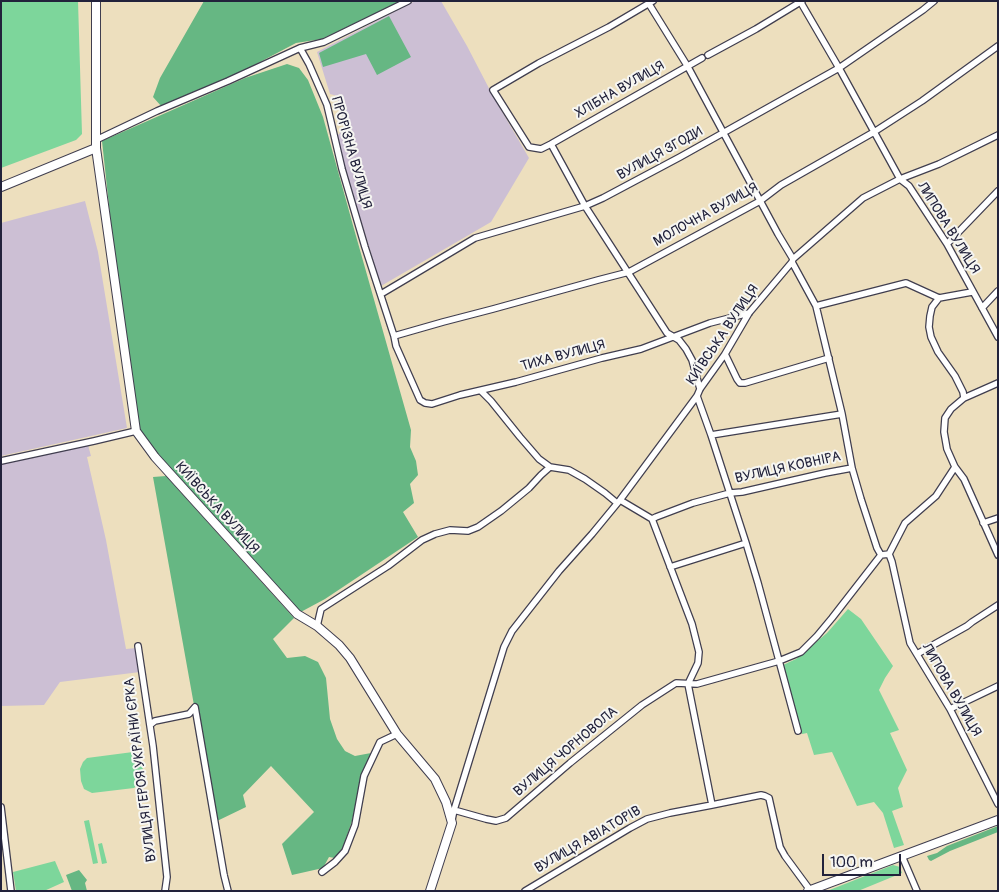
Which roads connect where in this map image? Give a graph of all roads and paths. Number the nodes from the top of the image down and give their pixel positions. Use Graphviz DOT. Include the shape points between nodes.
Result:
graph roads {
  1 [pos="96,1"];
  2 [pos="408,1"];
  3 [pos="934,1"];
  4 [pos="651,2"];
  5 [pos="801,2"];
  6 [pos="998,46"];
  7 [pos="300,48"];
  8 [pos="688,66"];
  9 [pos="839,68"];
  10 [pos="874,132"];
  11 [pos="723,133"];
  12 [pos="998,135"];
  13 [pos="96,144"];
  14 [pos="551,144"];
  15 [pos="900,179"];
  16 [pos="1,187"];
  17 [pos="998,191"];
  18 [pos="760,200"];
  19 [pos="585,206"];
  20 [pos="947,244"];
  21 [pos="792,261"];
  22 [pos="629,272"];
  23 [pos="998,291"];
  24 [pos="972,292"];
  25 [pos="381,294"];
  26 [pos="939,298"];
  27 [pos="816,306"];
  28 [pos="982,308"];
  29 [pos="750,313"];
  30 [pos="394,336"];
  31 [pos="674,336"];
  32 [pos="998,337"];
  33 [pos="725,354"];
  34 [pos="828,358"];
  35 [pos="998,383"];
  36 [pos="700,389"];
  37 [pos="481,391"];
  38 [pos="697,396"];
  39 [pos="964,398"];
  40 [pos="842,414"];
  41 [pos="136,431"];
  42 [pos="711,434"];
  43 [pos="1,461"];
  44 [pos="955,467"];
  45 [pos="550,468"];
  46 [pos="852,468"];
  47 [pos="730,493"];
  48 [pos="618,502"];
  49 [pos="998,518"];
  50 [pos="652,519"];
  51 [pos="983,523"];
  52 [pos="746,543"];
  53 [pos="882,554"];
  54 [pos="888,554"];
  55 [pos="998,554"];
  56 [pos="670,567"];
  57 [pos="998,605"];
  58 [pos="317,626"];
  59 [pos="138,646"];
  60 [pos="916,654"];
  61 [pos="780,661"];
  62 [pos="688,684"];
  63 [pos="998,686"];
  64 [pos="950,709"];
  65 [pos="150,725"];
  66 [pos="798,731"];
  67 [pos="396,734"];
  68 [pos="998,804"];
  69 [pos="712,805"];
  70 [pos="1,807"];
  71 [pos="454,810"];
  72 [pos="998,820"];
  73 [pos="452,823"];
  74 [pos="902,856"];
  75 [pos="322,872"];
  76 [pos="809,890"];
  77 [pos="11,891"];
  78 [pos="165,891"];
  79 [pos="228,891"];
  80 [pos="430,891"];
  81 [pos="525,891"];
  82 [pos="917,891"];
  1 -- 13 [label="street, КИЇВСЬКА ВУЛИЦЯ"];
  2 -- 7 [label="street" via="324,42"];
  3 -- 9 [label="street, ВУЛИЦЯ ЗГОДИ"];
  4 -- 8 [label="street"];
  4 -- 14 [label="street" via="493,90 529,147 541,149"];
  5 -- 8 [label="street, ХЛІБНА ВУЛИЦЯ"];
  5 -- 9 [label="street, ЛИПОВА ВУЛИЦЯ"];
  6 -- 10 [label="street, МОЛОЧНА ВУЛИЦЯ"];
  7 -- 13 [label="street"];
  7 -- 25 [label="street, ПРОРІЗНА ВУЛИЦЯ" via="327,105 351,199"];
  8 -- 11 [label="street"];
  8 -- 14 [label="street, ХЛІБНА ВУЛИЦЯ"];
  9 -- 10 [label="street, ЛИПОВА ВУЛИЦЯ"];
  9 -- 11 [label="street, ВУЛИЦЯ ЗГОДИ"];
  10 -- 15 [label="street, ЛИПОВА ВУЛИЦЯ"];
  10 -- 18 [label="street, МОЛОЧНА ВУЛИЦЯ" via="781,184"];
  11 -- 18 [label="street"];
  11 -- 19 [label="street, ВУЛИЦЯ ЗГОДИ"];
  12 -- 15 [label="street, КИЇВСЬКА ВУЛИЦЯ"];
  13 -- 16 [label="street"];
  13 -- 41 [label="street, КИЇВСЬКА ВУЛИЦЯ"];
  14 -- 19 [label="street"];
  15 -- 20 [label="street, ЛИПОВА ВУЛИЦЯ" via="909,186"];
  15 -- 21 [label="street, КИЇВСЬКА ВУЛИЦЯ" via="863,198"];
  17 -- 20 [label="street"];
  18 -- 21 [label="street"];
  18 -- 22 [label="street, МОЛОЧНА ВУЛИЦЯ"];
  19 -- 22 [label="street"];
  19 -- 25 [label="street, ВУЛИЦЯ ЗГОДИ" via="475,238"];
  20 -- 24 [label="street, ЛИПОВА ВУЛИЦЯ"];
  21 -- 27 [label="street"];
  21 -- 29 [label="street, КИЇВСЬКА ВУЛИЦЯ"];
  22 -- 30 [label="street, МОЛОЧНА ВУЛИЦЯ"];
  22 -- 31 [label="street" via="667,333"];
  23 -- 28 [label="street"];
  24 -- 26 [label="street, ЛИПОВА ВУЛИЦЯ"];
  24 -- 28 [label="street, ЛИПОВА ВУЛИЦЯ"];
  25 -- 30 [label="street, ПРОРІЗНА ВУЛИЦЯ"];
  26 -- 27 [label="street" via="906,284"];
  26 -- 39 [label="street" via="932,306 931,337 961,386"];
  27 -- 34 [label="street"];
  28 -- 32 [label="street, ЛИПОВА ВУЛИЦЯ"];
  29 -- 31 [label="street, ТИХА ВУЛИЦЯ"];
  29 -- 33 [label="street, КИЇВСЬКА ВУЛИЦЯ"];
  30 -- 37 [label="street, ТИХА ВУЛИЦЯ" via="420,400 432,404"];
  31 -- 36 [label="street" via="692,360"];
  31 -- 37 [label="street, ТИХА ВУЛИЦЯ"];
  33 -- 34 [label="street" via="737,379 745,384"];
  33 -- 36 [label="street, КИЇВСЬКА ВУЛИЦЯ"];
  34 -- 40 [label="street"];
  35 -- 39 [label="street"];
  36 -- 38 [label="street, КИЇВСЬКА ВУЛИЦЯ"];
  37 -- 45 [label="street"];
  38 -- 42 [label="street"];
  38 -- 48 [label="street, КИЇВСЬКА ВУЛИЦЯ"];
  39 -- 44 [label="street" via="945,418 947,449"];
  40 -- 42 [label="street"];
  40 -- 46 [label="street"];
  41 -- 43 [label="street"];
  41 -- 58 [label="street, КИЇВСЬКА ВУЛИЦЯ" via="155,457 297,614"];
  42 -- 47 [label="street"];
  44 -- 51 [label="street" via="964,479"];
  44 -- 54 [label="street" via="936,496 905,523"];
  45 -- 48 [label="street" via="569,470"];
  45 -- 58 [label="street" via="478,527 468,531 450,530 422,540 321,609"];
  46 -- 47 [label="street, ВУЛИЦЯ КОВНІРА"];
  46 -- 53 [label="street" via="877,548"];
  47 -- 50 [label="street"];
  47 -- 52 [label="street"];
  48 -- 50 [label="street"];
  48 -- 71 [label="street, КИЇВСЬКА ВУЛИЦЯ" via="512,630"];
  49 -- 51 [label="street"];
  50 -- 56 [label="street"];
  51 -- 55 [label="street"];
  52 -- 56 [label="street"];
  52 -- 61 [label="street"];
  53 -- 54 [label="street"];
  53 -- 61 [label="street, ВУЛИЦЯ ЧОРНОВОЛА" via="817,636 801,652"];
  54 -- 60 [label="street, ЛИПОВА ВУЛИЦЯ" via="910,643"];
  56 -- 62 [label="street" via="700,652"];
  57 -- 60 [label="street"];
  58 -- 67 [label="street, КИЇВСЬКА ВУЛИЦЯ" via="350,658"];
  59 -- 65 [label="street, ВУЛИЦЯ ГЕРОЯ УКРАЇНИ ЄРКА"];
  60 -- 64 [label="street, ЛИПОВА ВУЛИЦЯ"];
  61 -- 62 [label="street, ВУЛИЦЯ ЧОРНОВОЛА"];
  61 -- 66 [label="street"];
  62 -- 69 [label="street"];
  62 -- 71 [label="street, ВУЛИЦЯ ЧОРНОВОЛА" via="676,683 642,704 506,818 496,821"];
  63 -- 64 [label="street"];
  64 -- 68 [label="street, ЛИПОВА ВУЛИЦЯ"];
  65 -- 78 [label="street, ВУЛИЦЯ ГЕРОЯ УКРАЇНИ ЄРКА" via="166,869"];
  65 -- 79 [label="street" via="155,721 190,714 195,707"];
  67 -- 73 [label="street, КИЇВСЬКА ВУЛИЦЯ" via="435,779"];
  67 -- 75 [label="street" via="380,742 364,776 355,825 345,851"];
  69 -- 76 [label="street, ВУЛИЦЯ АВІАТОРІВ" via="761,795 769,798 780,846"];
  69 -- 81 [label="street, ВУЛИЦЯ АВІАТОРІВ" via="647,819"];
  70 -- 77 [label="street"];
  71 -- 73 [label="street, КИЇВСЬКА ВУЛИЦЯ"];
  72 -- 74 [label="street"];
  73 -- 80 [label="street, КИЇВСЬКА ВУЛИЦЯ"];
  74 -- 76 [label="street"];
  74 -- 82 [label="street"];
}
